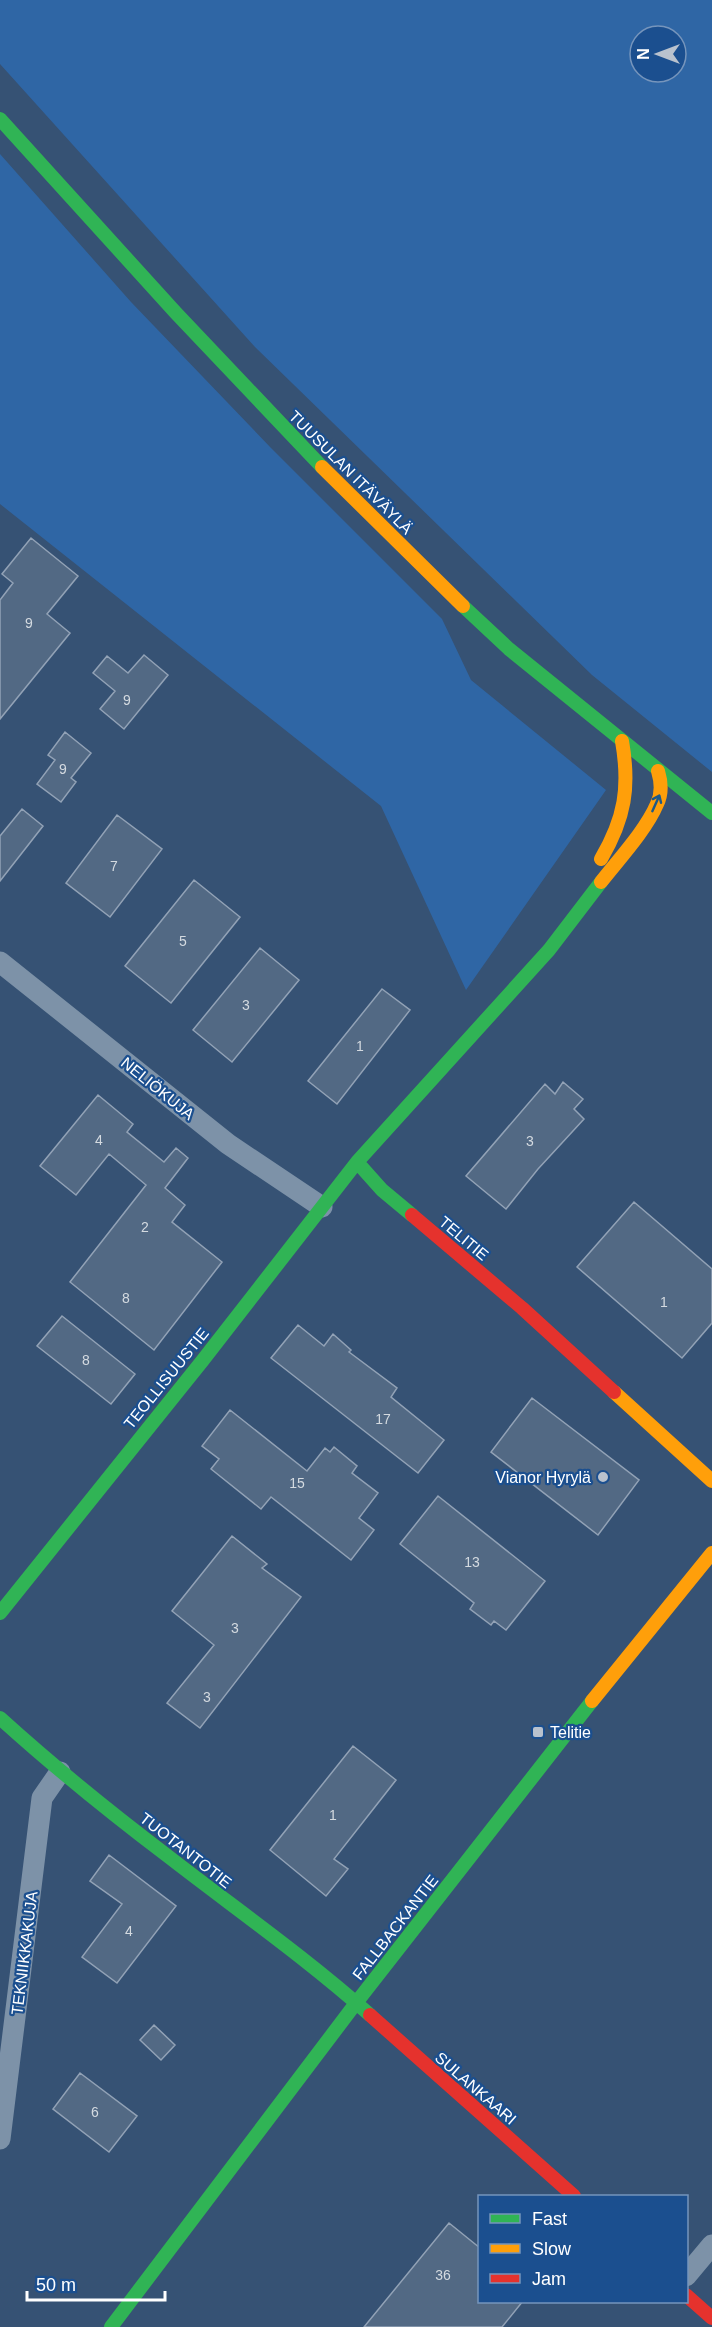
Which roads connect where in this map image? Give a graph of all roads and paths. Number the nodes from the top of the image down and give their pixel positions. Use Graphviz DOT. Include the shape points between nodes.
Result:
graph roads {
  1 [pos="0,120"];
  2 [pos="622,741"];
  3 [pos="658,771"];
  4 [pos="712,813"];
  5 [pos="692,816"];
  6 [pos="712,820"];
  7 [pos="658,829"];
  8 [pos="0,962"];
  9 [pos="519,982"];
  10 [pos="357,1162"];
  11 [pos="322,1207"];
  12 [pos="712,1481"];
  13 [pos="712,1554"];
  14 [pos="0,1614"];
  15 [pos="0,1718"];
  16 [pos="60,1772"];
  17 [pos="356,2003"];
  18 [pos="0,2139"];
  19 [pos="573,2195"];
  20 [pos="712,2245"];
  21 [pos="688,2275"];
  22 [pos="688,2296"];
  23 [pos="712,2318"];
  24 [pos="111,2327"];
  1 -- 2 [label="street, TUUSULAN ITÄVÄYLÄ" via="309,454 435,580 509,650"];
  2 -- 3 [label="street, TUUSULAN ITÄVÄYLÄ"];
  2 -- 9 [label="street" via="627,795 621,820 579,894"];
  3 -- 4 [label="street, TUUSULAN ITÄVÄYLÄ"];
  9 -- 3 [label="street, one-way" via="549,950 643,828 661,793"];
  5 -- 6 [label="street"];
  7 -- 9 [label="street" via="554,953"];
  8 -- 11 [label="street, NELIÖKUJA" via="228,1144"];
  9 -- 10 [label="street, TEOLLISUUSTIE"];
  10 -- 11 [label="street, TEOLLISUUSTIE"];
  10 -- 12 [label="street, TELITIE" via="382,1190 522,1308"];
  11 -- 14 [label="street, TEOLLISUUSTIE"];
  13 -- 17 [label="street, FALLBACKANTIE"];
  15 -- 16 [label="street, TUOTANTOTIE"];
  16 -- 17 [label="street, TUOTANTOTIE" via="332,1980"];
  16 -- 18 [label="street, TEKNIIKKAKUJA" via="42,1798"];
  17 -- 19 [label="street, SULANKAARI"];
  17 -- 24 [label="street, FALLBACKANTIE"];
  20 -- 21 [label="street"];
  22 -- 23 [label="street"];
}
